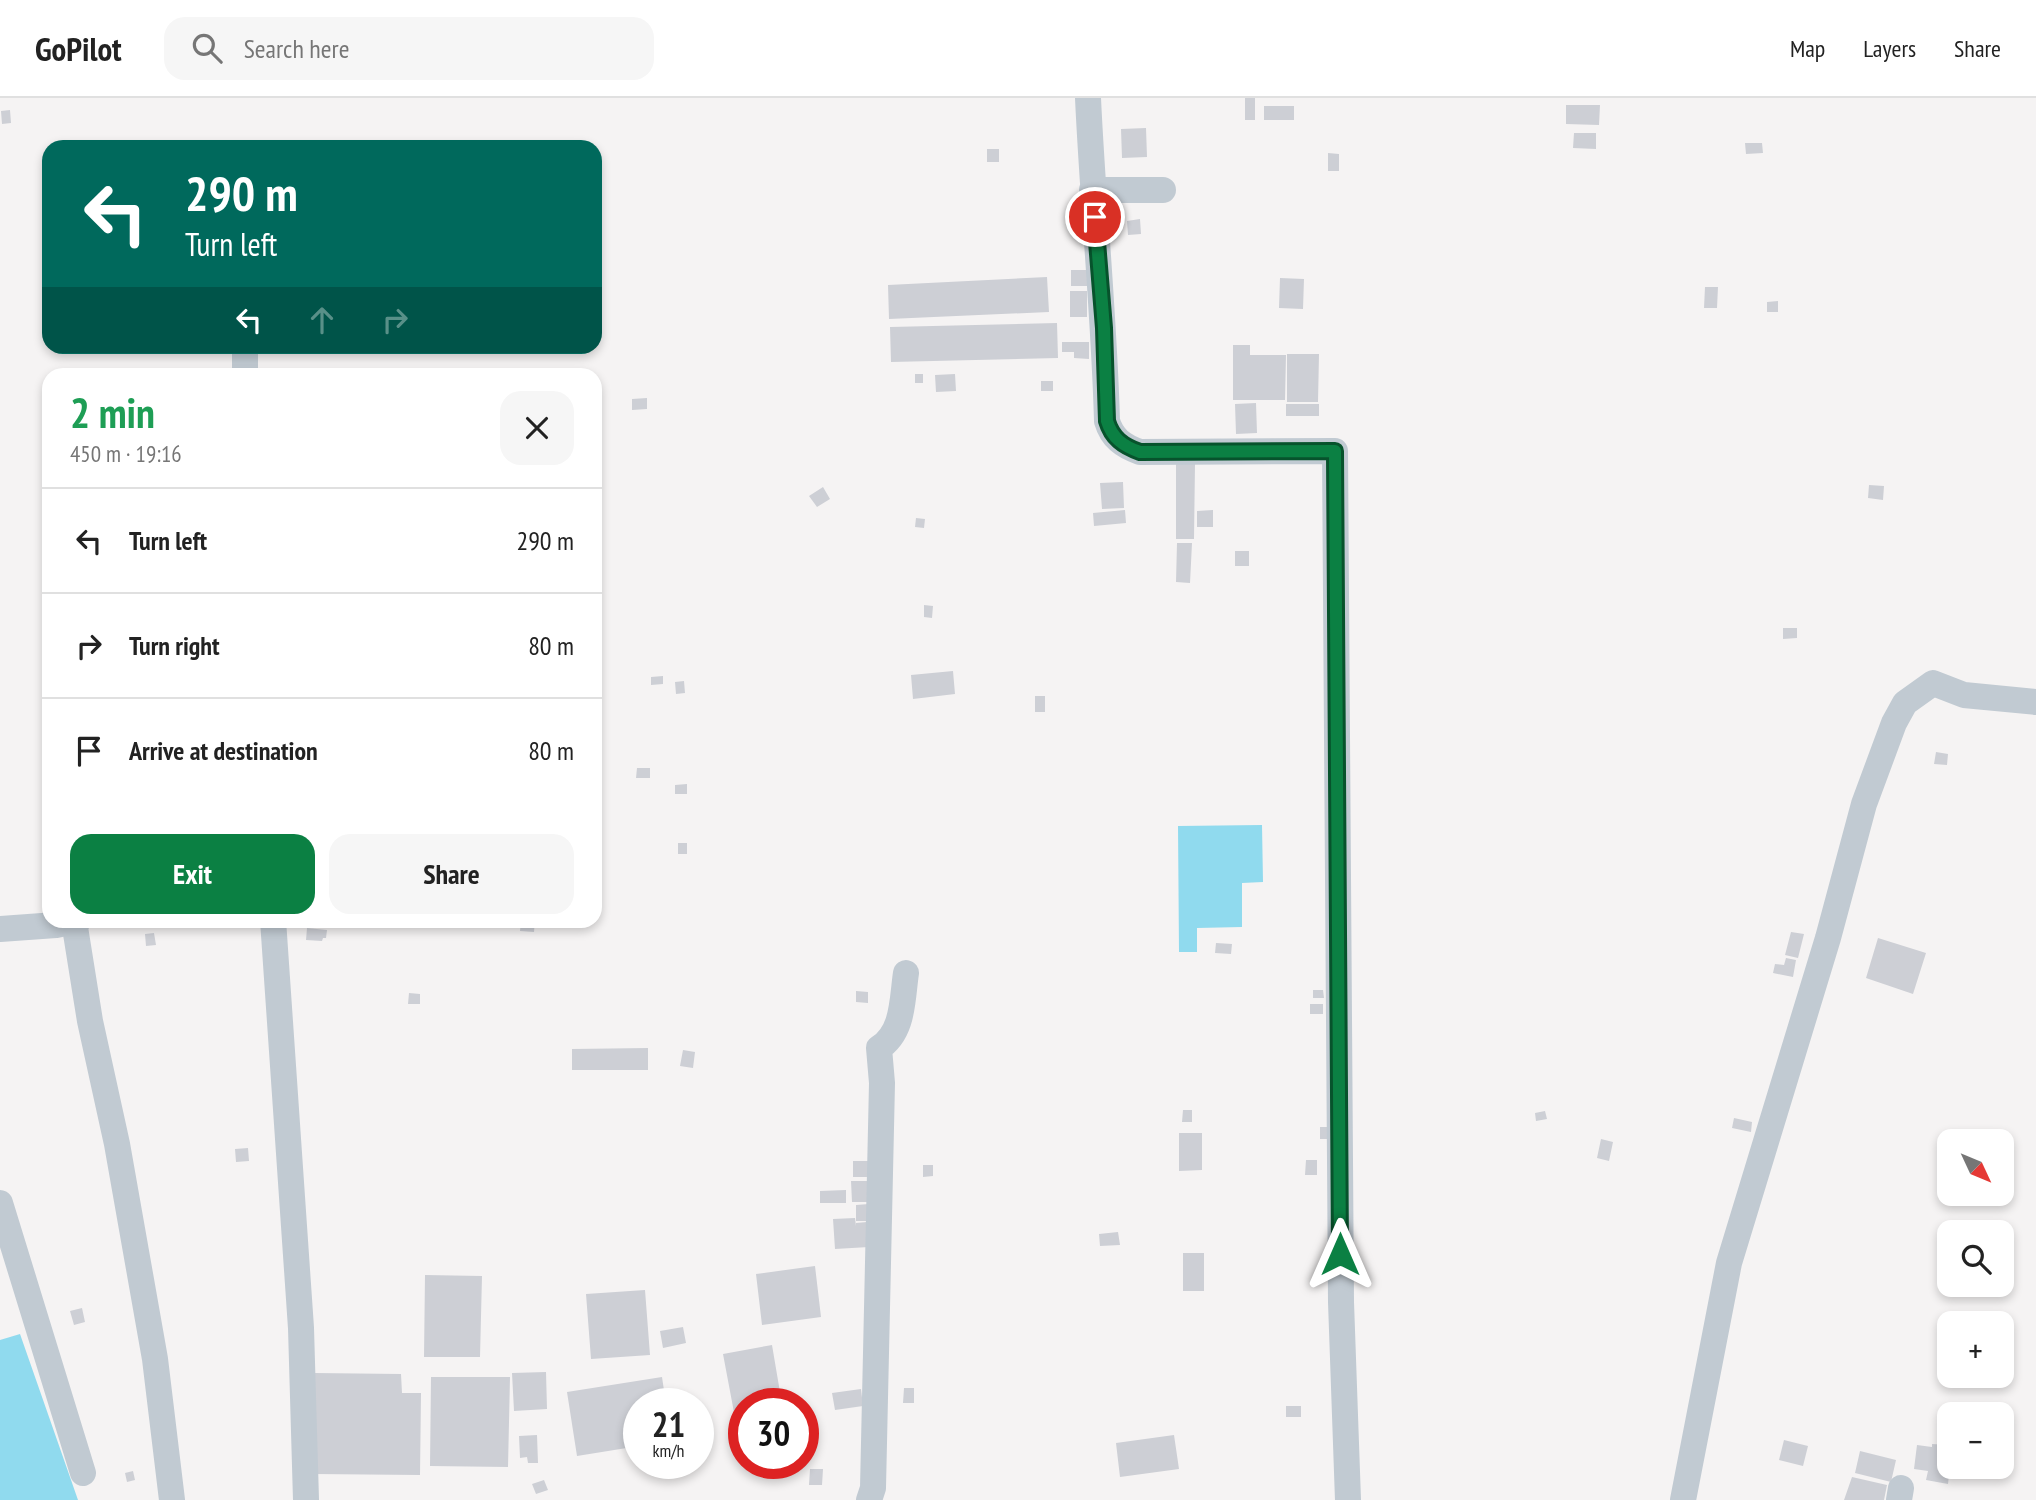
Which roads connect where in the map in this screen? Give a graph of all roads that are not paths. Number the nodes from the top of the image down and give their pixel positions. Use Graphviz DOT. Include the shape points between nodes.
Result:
graph roads {
  1 [pos="1088,98"];
  2 [pos="1093,190"];
  3 [pos="1163,190"];
  4 [pos="2036,702"];
  5 [pos="42,926"];
  6 [pos="77,928"];
  7 [pos="274,928"];
  8 [pos="0,929"];
  9 [pos="906,972"];
  10 [pos="0,1203"];
  11 [pos="83,1474"];
  12 [pos="172,1500"];
  13 [pos="306,1500"];
  14 [pos="869,1500"];
  15 [pos="1348,1500"];
  16 [pos="1682,1500"];
  1 -- 2 [label="street"];
  2 -- 3 [label="street"];
  2 -- 15 [label="street" via="1110,433 1140,452 1335,451 1340,1302"];
  4 -- 16 [label="street" via="1964,695 1933,683 1905,703 1894,723 1864,804 1729,1263"];
  5 -- 8 [label="street"];
  6 -- 12 [label="street" via="90,1021 153,1345"];
  7 -- 13 [label="street" via="301,1328"];
  9 -- 14 [label="street" via="898,1025 891,1041 879,1048 874,1446"];
  10 -- 11 [label="street"];
}
